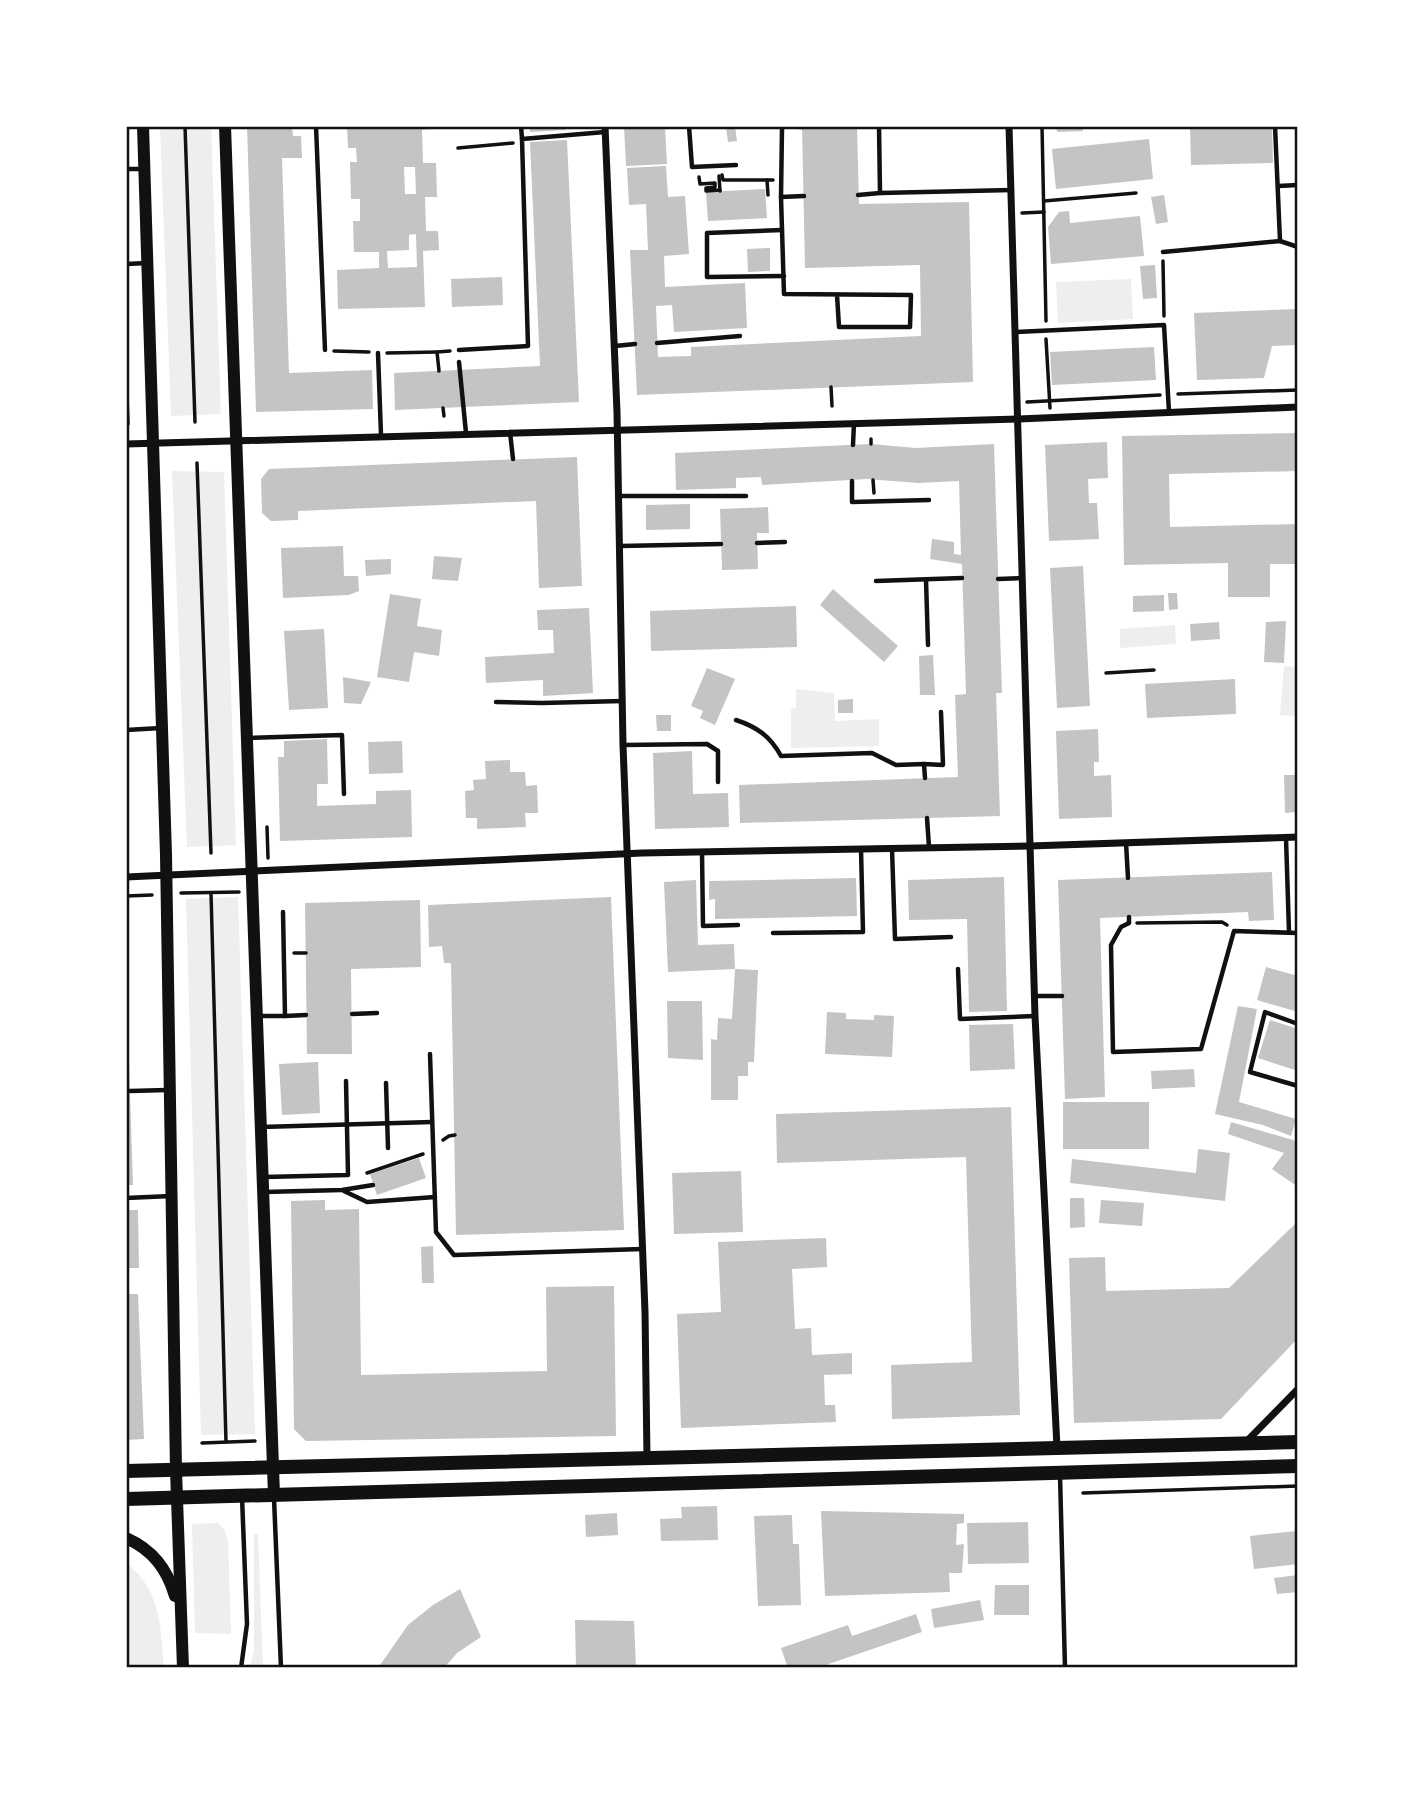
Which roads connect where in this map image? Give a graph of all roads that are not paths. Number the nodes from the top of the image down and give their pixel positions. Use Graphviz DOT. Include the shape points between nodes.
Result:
graph roads {
  1 [pos="143,126"];
  2 [pos="225,126"];
  3 [pos="316,126"];
  4 [pos="521,126"];
  5 [pos="689,126"];
  6 [pos="879,126"];
  7 [pos="1009,126"];
  8 [pos="1275,126"];
  9 [pos="782,127"];
  10 [pos="802,127"];
  11 [pos="605,129"];
  12 [pos="522,141"];
  13 [pos="736,165"];
  14 [pos="126,169"];
  15 [pos="145,169"];
  16 [pos="1298,185"];
  17 [pos="1278,186"];
  18 [pos="1012,190"];
  19 [pos="880,193"];
  20 [pos="804,195"];
  21 [pos="858,195"];
  22 [pos="781,197"];
  23 [pos="782,230"];
  24 [pos="1280,241"];
  25 [pos="1298,247"];
  26 [pos="1163,251"];
  27 [pos="148,263"];
  28 [pos="126,264"];
  29 [pos="784,276"];
  30 [pos="837,295"];
  31 [pos="1016,332"];
  32 [pos="740,336"];
  33 [pos="657,343"];
  34 [pos="635,344"];
  35 [pos="614,346"];
  36 [pos="325,350"];
  37 [pos="459,350"];
  38 [pos="378,353"];
  39 [pos="458,362"];
  40 [pos="1298,407"];
  41 [pos="1170,412"];
  42 [pos="1019,419"];
  43 [pos="854,423"];
  44 [pos="617,429"];
  45 [pos="510,432"];
  46 [pos="466,433"];
  47 [pos="381,436"];
  48 [pos="237,440"];
  49 [pos="153,443"];
  50 [pos="126,444"];
  51 [pos="853,445"];
  52 [pos="513,459"];
  53 [pos="852,481"];
  54 [pos="619,496"];
  55 [pos="746,496"];
  56 [pos="929,500"];
  57 [pos="785,542"];
  58 [pos="757,543"];
  59 [pos="721,544"];
  60 [pos="620,546"];
  61 [pos="962,578"];
  62 [pos="1023,578"];
  63 [pos="998,579"];
  64 [pos="926,580"];
  65 [pos="876,581"];
  66 [pos="928,645"];
  67 [pos="622,701"];
  68 [pos="496,702"];
  69 [pos="942,712"];
  70 [pos="736,720"];
  71 [pos="162,728"];
  72 [pos="126,730"];
  73 [pos="247,738"];
  74 [pos="623,745"];
  75 [pos="924,764"];
  76 [pos="925,778"];
  77 [pos="718,782"];
  78 [pos="344,794"];
  79 [pos="927,818"];
  80 [pos="1286,837"];
  81 [pos="1298,837"];
  82 [pos="1126,843"];
  83 [pos="1030,846"];
  84 [pos="929,847"];
  85 [pos="892,848"];
  86 [pos="861,849"];
  87 [pos="702,851"];
  88 [pos="628,853"];
  89 [pos="251,871"];
  90 [pos="166,874"];
  91 [pos="126,877"];
  92 [pos="1128,878"];
  93 [pos="283,912"];
  94 [pos="1129,920"];
  95 [pos="738,925"];
  96 [pos="1289,932"];
  97 [pos="773,933"];
  98 [pos="1298,933"];
  99 [pos="951,937"];
  100 [pos="958,969"];
  101 [pos="1035,996"];
  102 [pos="1062,996"];
  103 [pos="1102,996"];
  104 [pos="1111,996"];
  105 [pos="377,1013"];
  106 [pos="352,1014"];
  107 [pos="256,1016"];
  108 [pos="285,1016"];
  109 [pos="306,1016"];
  110 [pos="1035,1016"];
  111 [pos="1298,1024"];
  112 [pos="430,1054"];
  113 [pos="346,1081"];
  114 [pos="386,1083"];
  115 [pos="1298,1086"];
  116 [pos="170,1090"];
  117 [pos="130,1091"];
  118 [pos="432,1122"];
  119 [pos="387,1123"];
  120 [pos="347,1124"];
  121 [pos="260,1127"];
  122 [pos="387,1148"];
  123 [pos="262,1177"];
  124 [pos="373,1185"];
  125 [pos="342,1190"];
  126 [pos="263,1192"];
  127 [pos="172,1196"];
  128 [pos="126,1198"];
  129 [pos="435,1198"];
  130 [pos="643,1249"];
  131 [pos="1298,1389"];
  132 [pos="1298,1442"];
  133 [pos="1245,1443"];
  134 [pos="1058,1448"];
  135 [pos="647,1459"];
  136 [pos="1298,1466"];
  137 [pos="273,1467"];
  138 [pos="176,1470"];
  139 [pos="126,1471"];
  140 [pos="1060,1474"];
  141 [pos="274,1495"];
  142 [pos="242,1496"];
  143 [pos="176,1498"];
  144 [pos="126,1499"];
  145 [pos="126,1538"];
  146 [pos="181,1617"];
  147 [pos="183,1668"];
  148 [pos="242,1668"];
  149 [pos="281,1668"];
  150 [pos="1065,1668"];
  1 -- 15 [label="main road"];
  2 -- 48 [label="main road"];
  3 -- 36 [label="lane"];
  4 -- 12 [label="lane"];
  5 -- 13 [label="lane" via="692,167"];
  6 -- 19 [label="lane"];
  7 -- 18 [label="street"];
  8 -- 17 [label="lane"];
  9 -- 10 [label="lane"];
  9 -- 22 [label="lane"];
  11 -- 12 [label="lane"];
  11 -- 35 [label="street"];
  12 -- 37 [label="lane" via="528,346"];
  14 -- 15 [label="lane"];
  15 -- 27 [label="main road"];
  16 -- 17 [label="lane"];
  17 -- 24 [label="lane"];
  18 -- 19 [label="lane"];
  18 -- 31 [label="street"];
  19 -- 21 [label="lane"];
  20 -- 22 [label="lane"];
  22 -- 23 [label="lane"];
  23 -- 29 [label="lane"];
  23 -- 29 [label="lane" via="707,233 707,277"];
  24 -- 25 [label="lane"];
  24 -- 26 [label="lane"];
  27 -- 28 [label="lane"];
  27 -- 49 [label="main road"];
  29 -- 30 [label="lane" via="784,294"];
  30 -- 30 [label="lane" via="911,295 910,327 839,327"];
  31 -- 41 [label="lane" via="1164,325"];
  31 -- 42 [label="street"];
  32 -- 33 [label="lane"];
  34 -- 35 [label="lane"];
  35 -- 44 [label="street"];
  38 -- 47 [label="lane"];
  39 -- 46 [label="lane"];
  40 -- 41 [label="street"];
  41 -- 42 [label="street"];
  42 -- 43 [label="street"];
  42 -- 62 [label="street"];
  43 -- 44 [label="street"];
  43 -- 51 [label="lane"];
  44 -- 45 [label="street"];
  44 -- 54 [label="street"];
  45 -- 46 [label="street"];
  45 -- 52 [label="lane"];
  46 -- 47 [label="street"];
  47 -- 48 [label="street"];
  48 -- 49 [label="street"];
  48 -- 73 [label="main road"];
  49 -- 50 [label="street"];
  49 -- 71 [label="main road"];
  53 -- 56 [label="lane" via="852,502"];
  54 -- 55 [label="lane"];
  54 -- 60 [label="street"];
  57 -- 58 [label="lane"];
  59 -- 60 [label="lane"];
  60 -- 67 [label="street"];
  61 -- 64 [label="lane"];
  62 -- 63 [label="lane"];
  62 -- 83 [label="street"];
  64 -- 65 [label="lane"];
  64 -- 66 [label="lane"];
  67 -- 68 [label="lane"];
  67 -- 74 [label="street"];
  69 -- 75 [label="lane" via="943,765"];
  70 -- 75 [label="lane" via="755,726 781,756 872,753 896,765"];
  71 -- 72 [label="lane"];
  71 -- 90 [label="main road"];
  73 -- 78 [label="lane" via="342,735"];
  73 -- 89 [label="main road"];
  74 -- 77 [label="lane" via="707,744 718,751"];
  74 -- 88 [label="street"];
  75 -- 76 [label="lane"];
  79 -- 84 [label="lane"];
  80 -- 81 [label="street"];
  80 -- 82 [label="street"];
  80 -- 96 [label="lane"];
  82 -- 83 [label="street"];
  82 -- 92 [label="lane"];
  83 -- 84 [label="street"];
  83 -- 101 [label="street"];
  84 -- 85 [label="street"];
  85 -- 86 [label="street"];
  85 -- 99 [label="lane" via="895,939"];
  86 -- 87 [label="street"];
  86 -- 97 [label="lane" via="863,932"];
  87 -- 88 [label="street"];
  87 -- 95 [label="lane" via="703,926"];
  88 -- 89 [label="street"];
  88 -- 130 [label="street"];
  89 -- 90 [label="street"];
  89 -- 107 [label="main road"];
  90 -- 91 [label="street"];
  90 -- 116 [label="main road"];
  93 -- 108 [label="lane"];
  94 -- 104 [label="lane" via="1111,944"];
  96 -- 98 [label="lane"];
  96 -- 104 [label="lane" via="1234,931 1202,1049 1113,1052"];
  100 -- 110 [label="lane" via="960,1019"];
  101 -- 102 [label="lane"];
  101 -- 110 [label="street"];
  103 -- 104 [label="lane"];
  105 -- 106 [label="lane"];
  107 -- 108 [label="lane"];
  107 -- 121 [label="main road"];
  108 -- 109 [label="lane"];
  110 -- 134 [label="street"];
  111 -- 115 [label="lane" via="1265,1012 1250,1072"];
  112 -- 118 [label="lane"];
  113 -- 120 [label="lane"];
  114 -- 119 [label="lane"];
  116 -- 117 [label="lane"];
  116 -- 127 [label="main road"];
  118 -- 119 [label="lane"];
  118 -- 129 [label="lane"];
  119 -- 120 [label="lane"];
  119 -- 122 [label="lane"];
  120 -- 121 [label="lane"];
  120 -- 123 [label="lane" via="348,1175"];
  121 -- 123 [label="main road"];
  123 -- 126 [label="main road"];
  124 -- 125 [label="lane"];
  125 -- 126 [label="lane"];
  125 -- 129 [label="lane" via="367,1202"];
  126 -- 137 [label="main road"];
  127 -- 128 [label="lane"];
  127 -- 138 [label="main road"];
  129 -- 130 [label="lane" via="436,1232 454,1255"];
  130 -- 135 [label="street"];
  131 -- 133 [label="street"];
  132 -- 133 [label="main road"];
  133 -- 134 [label="main road"];
  134 -- 135 [label="main road"];
  135 -- 137 [label="main road"];
  136 -- 140 [label="main road"];
  137 -- 138 [label="main road"];
  137 -- 141 [label="main road"];
  138 -- 139 [label="main road"];
  138 -- 143 [label="main road"];
  140 -- 141 [label="main road"];
  140 -- 150 [label="lane"];
  141 -- 142 [label="main road"];
  141 -- 149 [label="lane"];
  142 -- 143 [label="main road"];
  142 -- 148 [label="lane" via="247,1623"];
  143 -- 144 [label="main road"];
  143 -- 146 [label="main road"];
  145 -- 146 [label="main road" via="162,1565"];
  146 -- 147 [label="main road"];
}
